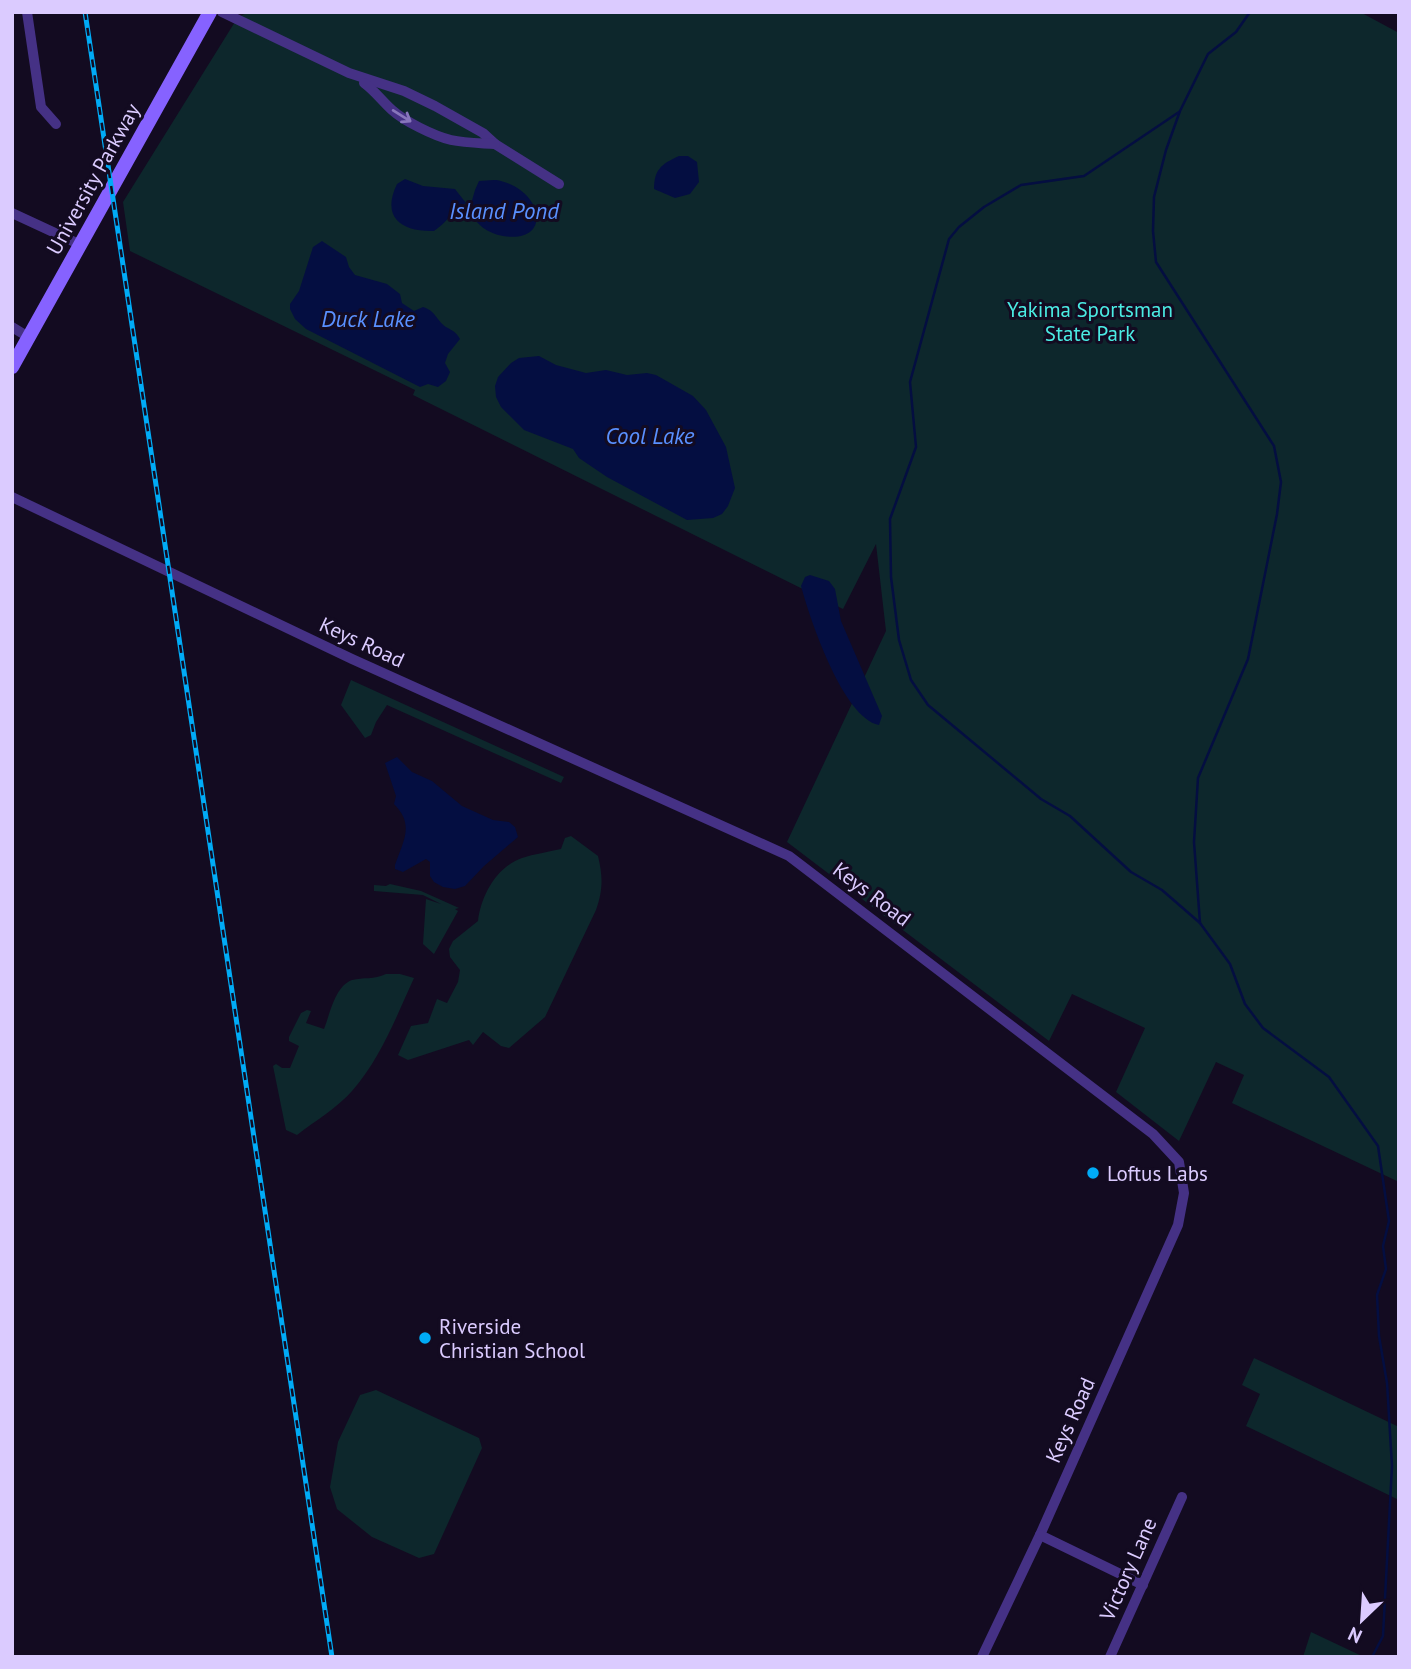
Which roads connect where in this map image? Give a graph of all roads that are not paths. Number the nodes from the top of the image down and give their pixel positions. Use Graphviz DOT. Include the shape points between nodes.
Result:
graph roads {
  1 [pos="27,12"];
  2 [pos="210,12"];
  3 [pos="222,12"];
  4 [pos="349,73"];
  5 [pos="56,124"];
  6 [pos="495,144"];
  7 [pos="559,184"];
  8 [pos="12,213"];
  9 [pos="80,245"];
  10 [pos="12,327"];
  11 [pos="30,338"];
  12 [pos="12,367"];
  13 [pos="12,497"];
  14 [pos="1182,1497"];
  15 [pos="1040,1535"];
  16 [pos="1143,1585"];
  17 [pos="982,1657"];
  18 [pos="1110,1657"];
  1 -- 5 [label="street" via="41,107"];
  2 -- 9 [label="main road, University Parkway"];
  3 -- 4 [label="street"];
  4 -- 6 [label="street" via="435,106"];
  4 -- 6 [label="street, one-way" via="401,117 440,136"];
  6 -- 7 [label="street"];
  8 -- 9 [label="street"];
  9 -- 11 [label="main road, University Parkway"];
  10 -- 11 [label="street"];
  11 -- 12 [label="main road, University Parkway"];
  13 -- 15 [label="street, Keys Road" via="352,659 789,856 1153,1134 1178,1162 1184,1193 1178,1225"];
  14 -- 16 [label="street, Victory Lane"];
  15 -- 16 [label="street"];
  15 -- 17 [label="street, Keys Road"];
  16 -- 18 [label="street, Victory Lane"];
}
